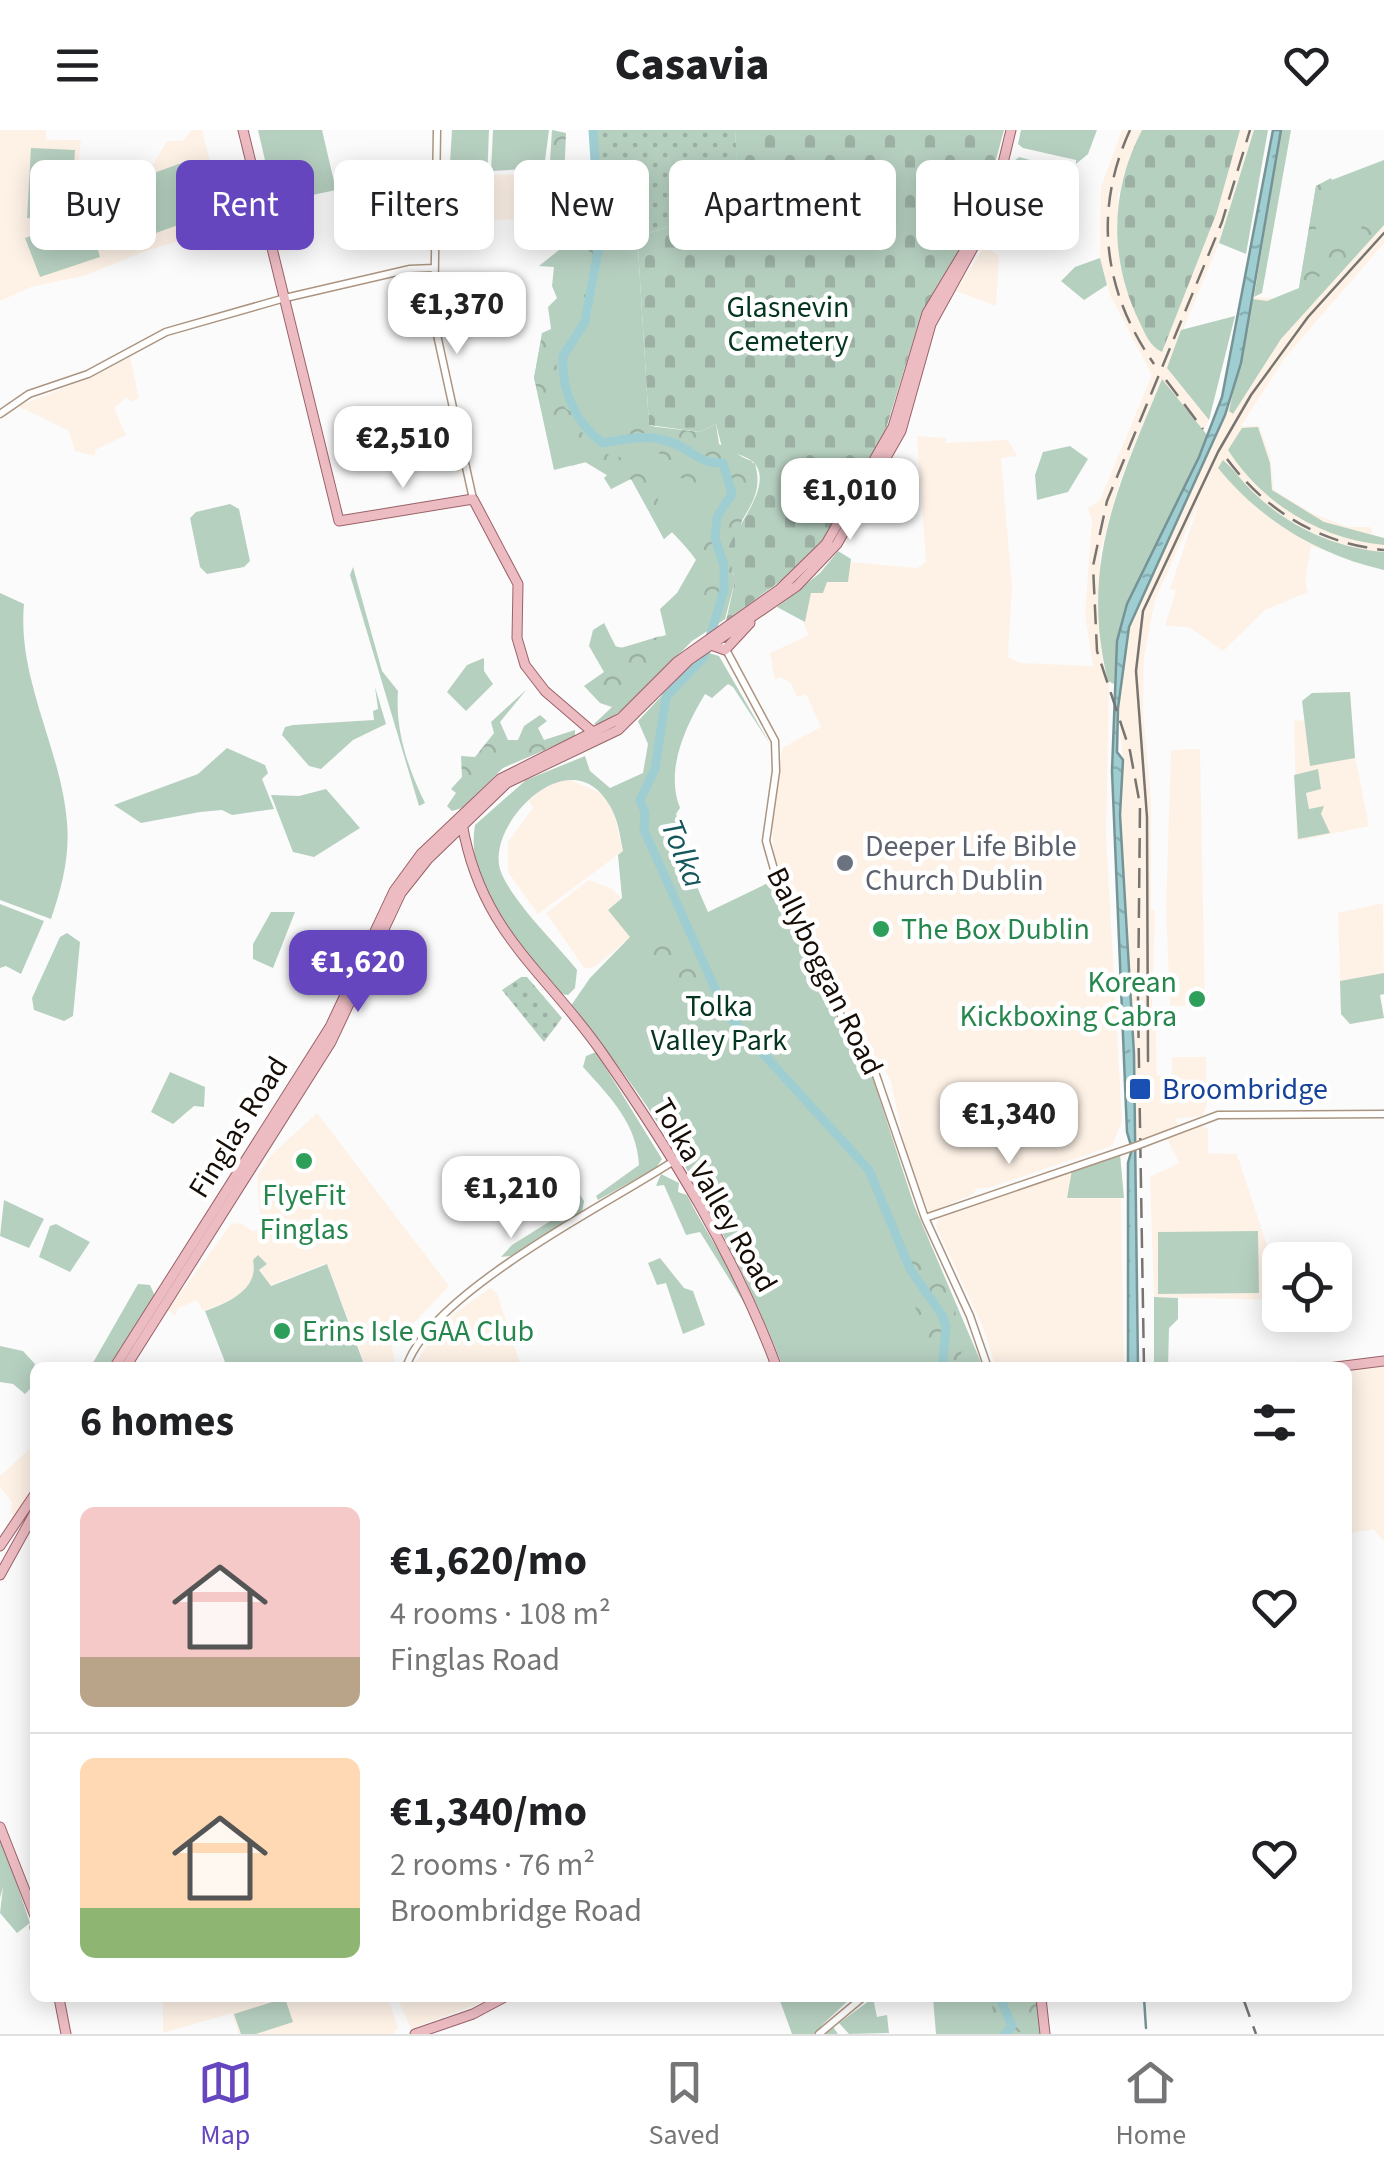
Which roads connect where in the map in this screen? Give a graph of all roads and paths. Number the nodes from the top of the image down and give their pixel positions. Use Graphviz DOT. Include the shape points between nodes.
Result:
graph roads {
  1 [pos="244,130"];
  2 [pos="437,130"];
  3 [pos="1011,130"];
  4 [pos="1004,160"];
  5 [pos="967,250"];
  6 [pos="975,250"];
  7 [pos="434,268"];
  8 [pos="285,298"];
  9 [pos="0,414"];
  10 [pos="473,499"];
  11 [pos="754,616"];
  12 [pos="711,641"];
  13 [pos="725,650"];
  14 [pos="597,737"];
  15 [pos="459,821"];
  16 [pos="440,846"];
  17 [pos="471,853"];
  18 [pos="1384,1114"];
  19 [pos="672,1162"];
  20 [pos="925,1218"];
  21 [pos="1384,1361"];
  22 [pos="118,1362"];
  23 [pos="129,1362"];
  24 [pos="410,1362"];
  25 [pos="774,1362"];
  26 [pos="985,1362"];
  27 [pos="1352,1365"];
  28 [pos="30,1501"];
  29 [pos="30,1520"];
  30 [pos="23,1531"];
  31 [pos="0,1546"];
  32 [pos="0,1566"];
  33 [pos="0,1575"];
  34 [pos="0,1828"];
  35 [pos="30,1903"];
  36 [pos="60,2002"];
  37 [pos="496,2002"];
  38 [pos="857,2002"];
  39 [pos="1041,2002"];
  40 [pos="66,2034"];
  41 [pos="415,2034"];
  42 [pos="819,2034"];
  43 [pos="1045,2034"];
  1 -- 8 [label="main road"];
  2 -- 7 [label="street"];
  3 -- 4 [label="main road, Finglas Road"];
  5 -- 12 [label="main road, Finglas Road" via="922,323 893,427 840,524 797,576"];
  6 -- 11 [label="main road, Finglas Road" via="938,310 901,431 872,484 824,560"];
  7 -- 8 [label="street"];
  7 -- 10 [label="street" via="436,338"];
  8 -- 9 [label="street" via="166,332 102,367 29,394"];
  8 -- 10 [label="main road" via="339,521"];
  10 -- 14 [label="main road" via="518,584 525,666"];
  11 -- 12 [label="main road, Finglas Road"];
  11 -- 13 [label="main road"];
  12 -- 13 [label="main road"];
  12 -- 14 [label="main road, Finglas Road" via="636,715"];
  13 -- 20 [label="street, Ballyboggan Road" via="776,743 766,841 776,880 875,1072"];
  14 -- 15 [label="main road, Finglas Road" via="522,774"];
  15 -- 16 [label="main road, Finglas Road"];
  15 -- 17 [label="main road, Tolka Valley Road"];
  15 -- 22 [label="main road, Finglas Road" via="401,879 330,1026"];
  16 -- 17 [label="main road" via="457,840"];
  16 -- 23 [label="main road, Finglas Road" via="401,894 349,1010"];
  17 -- 19 [label="main road, Tolka Valley Road" via="489,905 516,950 603,1054"];
  18 -- 20 [label="street, bridge" via="1218,1115"];
  19 -- 24 [label="street" via="474,1290 429,1329"];
  19 -- 25 [label="main road, Tolka Valley Road" via="722,1245"];
  20 -- 26 [label="street, Ballyboggan Road"];
  21 -- 27 [label="main road"];
  28 -- 31 [label="main road"];
  29 -- 30 [label="main road"];
  30 -- 32 [label="main road"];
  30 -- 33 [label="main road"];
  34 -- 35 [label="main road"];
  36 -- 40 [label="main road"];
  37 -- 41 [label="main road"];
  38 -- 42 [label="street"];
  39 -- 43 [label="main road"];
}
